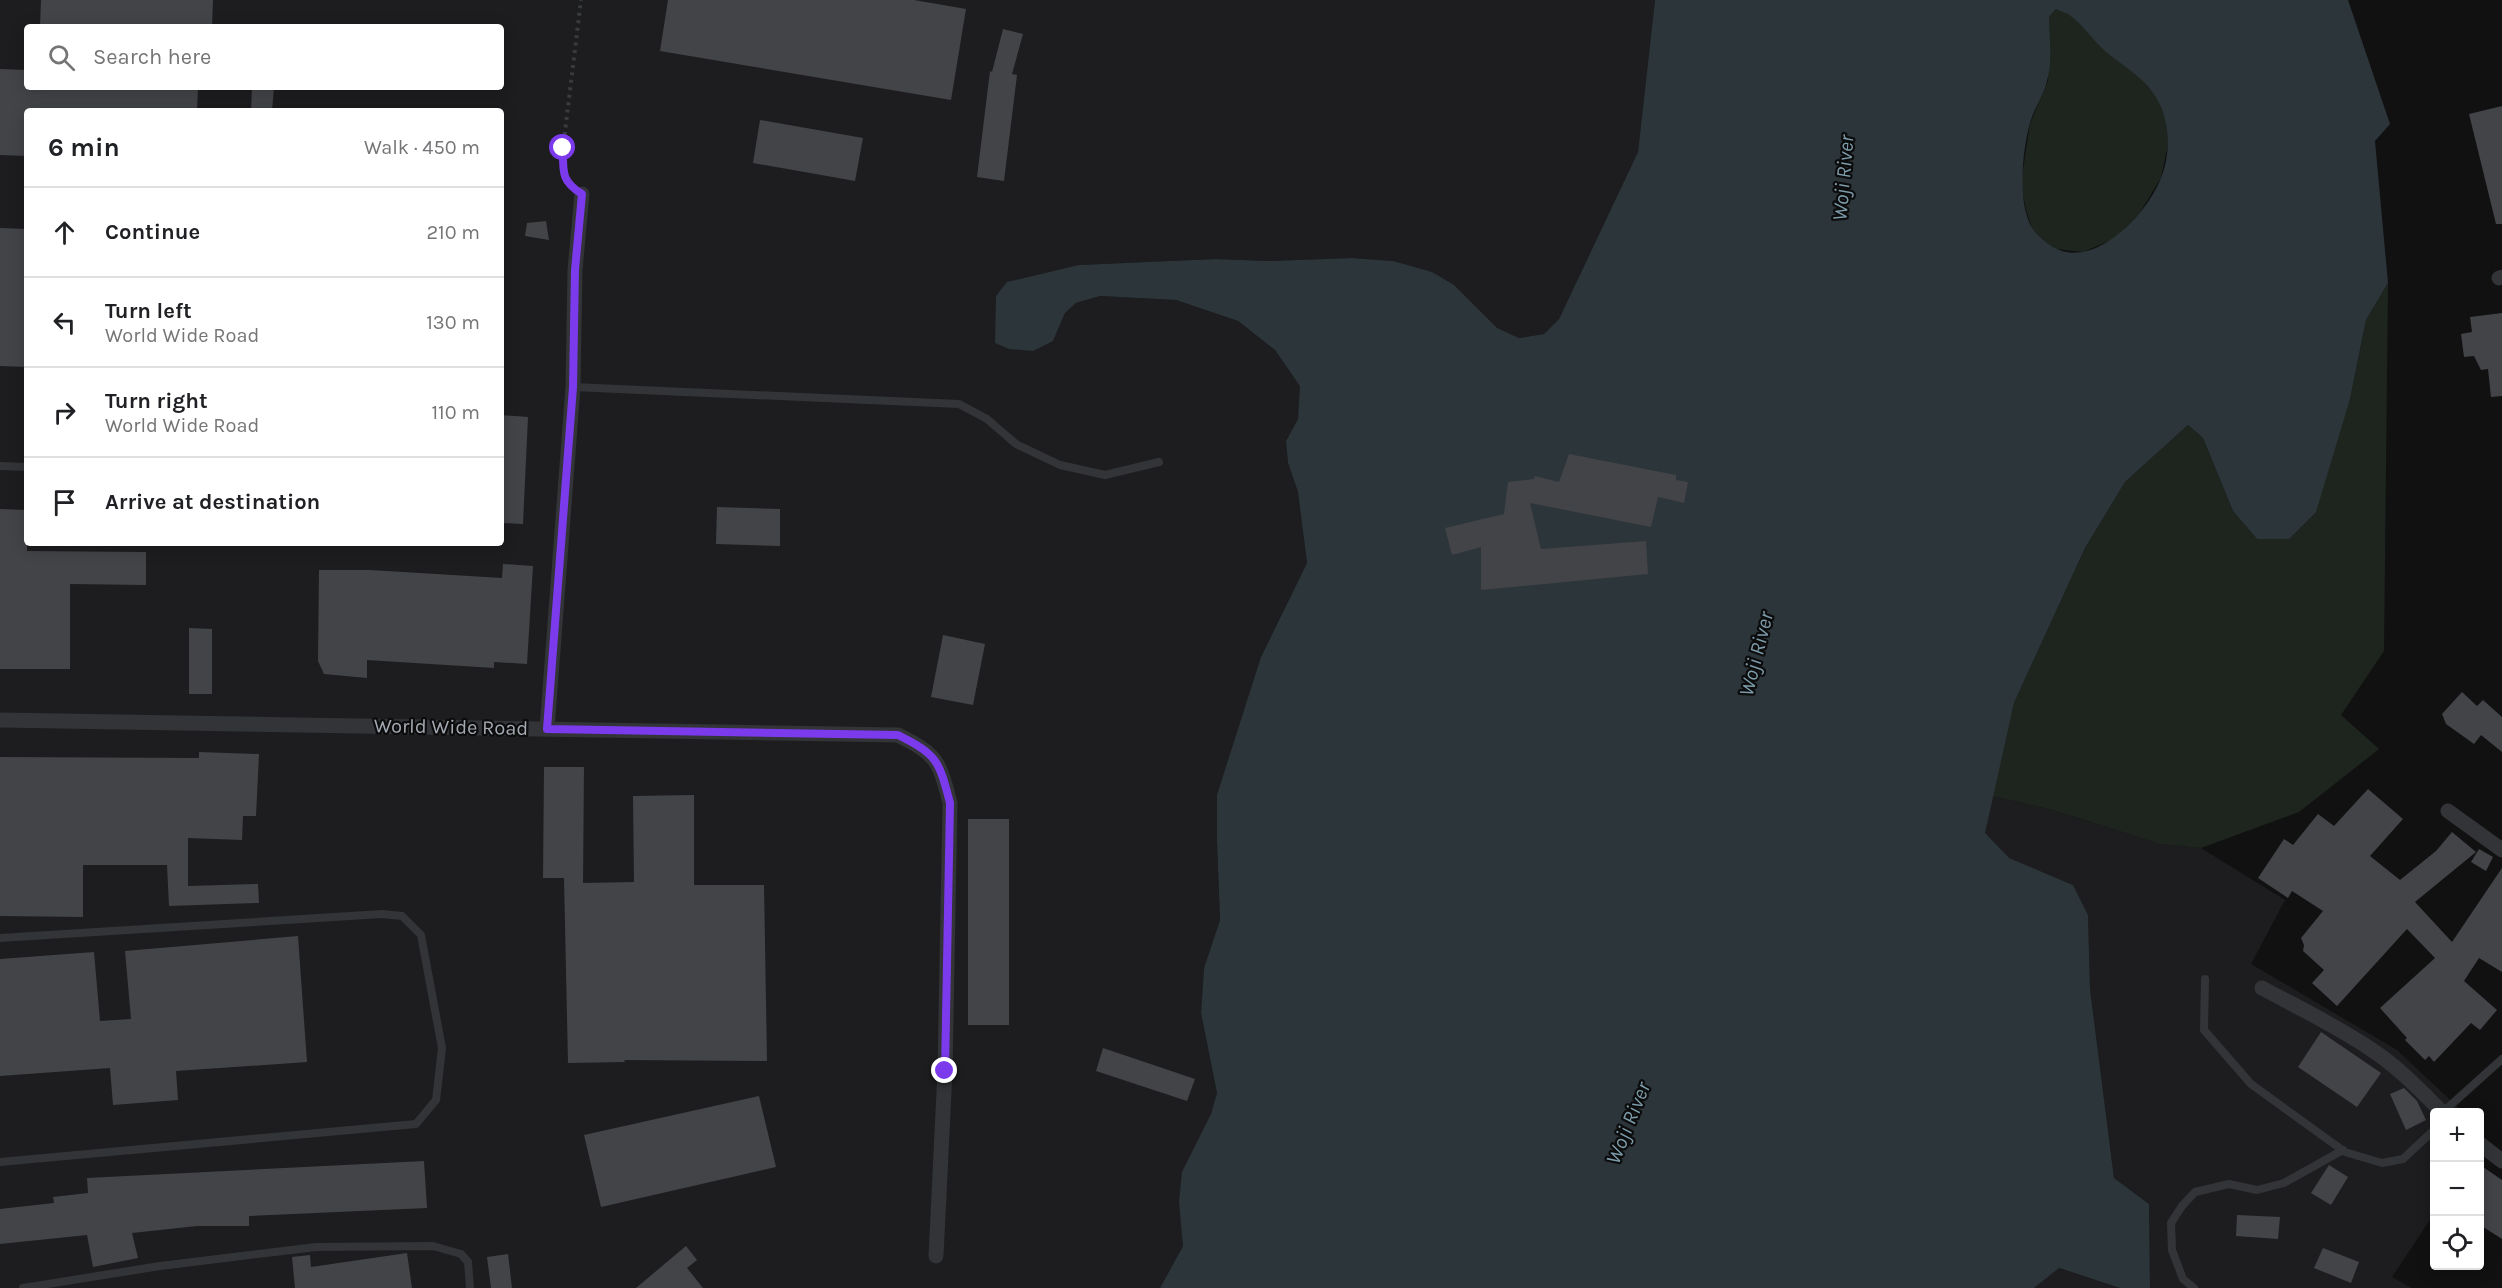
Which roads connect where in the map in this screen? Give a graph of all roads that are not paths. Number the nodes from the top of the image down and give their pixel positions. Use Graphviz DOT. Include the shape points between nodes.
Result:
graph roads {
  1 [pos="582,194"];
  2 [pos="573,387"];
  3 [pos="1159,462"];
  4 [pos="0,466"];
  5 [pos="24,467"];
  6 [pos="0,720"];
  7 [pos="547,729"];
  8 [pos="2448,812"];
  9 [pos="2502,850"];
  10 [pos="0,938"];
  11 [pos="2205,979"];
  12 [pos="2262,988"];
  13 [pos="2502,1059"];
  14 [pos="2438,1108"];
  15 [pos="2448,1108"];
  16 [pos="2430,1134"];
  17 [pos="2484,1147"];
  18 [pos="2343,1150"];
  19 [pos="2502,1161"];
  20 [pos="0,1162"];
  21 [pos="936,1256"];
  22 [pos="23,1288"];
  23 [pos="470,1288"];
  24 [pos="2194,1288"];
  1 -- 2 [label="street" via="575,270"];
  2 -- 3 [label="lane" via="959,404 1016,444 1060,465 1106,475"];
  2 -- 7 [label="street"];
  4 -- 5 [label="lane"];
  6 -- 7 [label="street, World Wide Road"];
  7 -- 21 [label="street, World Wide Road" via="898,735 924,748 940,767 950,803 945,1071"];
  8 -- 9 [label="street"];
  10 -- 20 [label="lane" via="382,914 402,916 421,935 442,1048 436,1100 416,1124"];
  11 -- 18 [label="lane" via="2204,1030 2252,1084"];
  12 -- 14 [label="street" via="2373,1050"];
  13 -- 15 [label="lane"];
  16 -- 18 [label="lane" via="2403,1159 2382,1163"];
  17 -- 19 [label="street"];
  18 -- 24 [label="lane" via="2284,1184 2257,1190 2229,1184 2195,1192 2171,1223 2172,1250 2183,1279"];
  22 -- 23 [label="lane" via="316,1247 410,1246 434,1246 462,1254 468,1262"];
}
